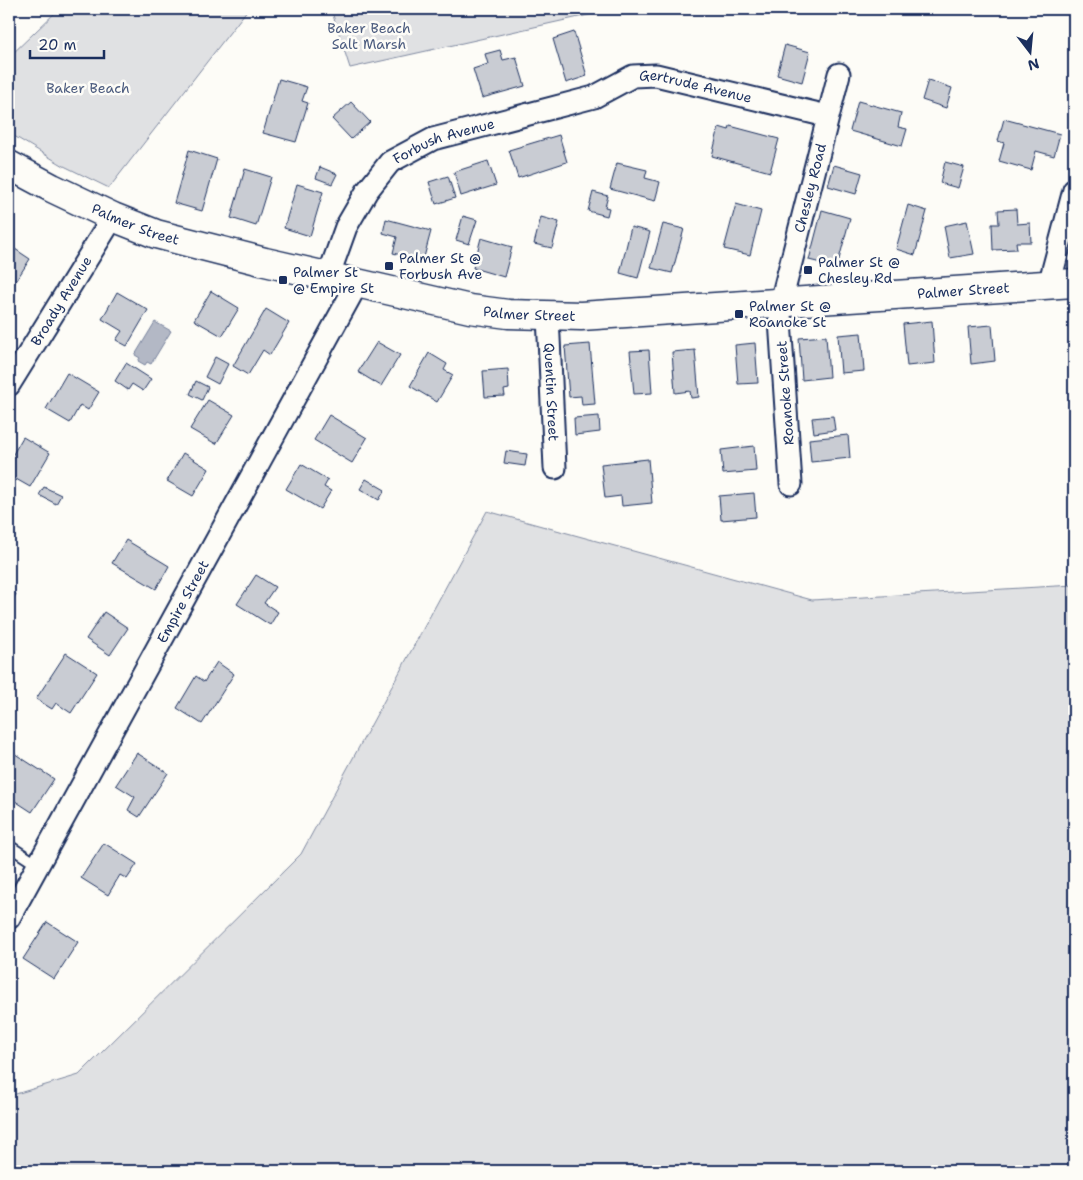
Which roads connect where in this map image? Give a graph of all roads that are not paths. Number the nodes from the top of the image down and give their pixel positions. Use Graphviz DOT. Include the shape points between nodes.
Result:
graph roads {
  1 [pos="839,74"];
  2 [pos="568,103"];
  3 [pos="827,116"];
  4 [pos="9,165"];
  5 [pos="1074,190"];
  6 [pos="113,217"];
  7 [pos="328,277"];
  8 [pos="357,284"];
  9 [pos="1062,284"];
  10 [pos="781,302"];
  11 [pos="548,316"];
  12 [pos="9,385"];
  13 [pos="555,468"];
  14 [pos="791,484"];
  15 [pos="9,846"];
  16 [pos="38,865"];
  17 [pos="9,918"];
  1 -- 3 [label="street, Chesley Road"];
  2 -- 3 [label="street, Gertrude Avenue" via="594,97 633,76 656,74"];
  2 -- 7 [label="street, Forbush Avenue" via="433,139 390,162 367,191 346,226"];
  3 -- 10 [label="street, Chesley Road"];
  4 -- 6 [label="street, Palmer Street"];
  5 -- 9 [label="street"];
  6 -- 7 [label="street, Palmer Street" via="156,234"];
  6 -- 12 [label="street, Broady Avenue"];
  7 -- 8 [label="street, Palmer Street"];
  8 -- 11 [label="street, Palmer Street" via="470,309"];
  8 -- 16 [label="street, Empire Street"];
  9 -- 10 [label="street, Palmer Street"];
  10 -- 11 [label="street, Palmer Street"];
  10 -- 14 [label="street, Roanoke Street"];
  11 -- 13 [label="street, Quentin Street"];
  15 -- 16 [label="lane"];
  16 -- 17 [label="street, Empire Street"];
}
